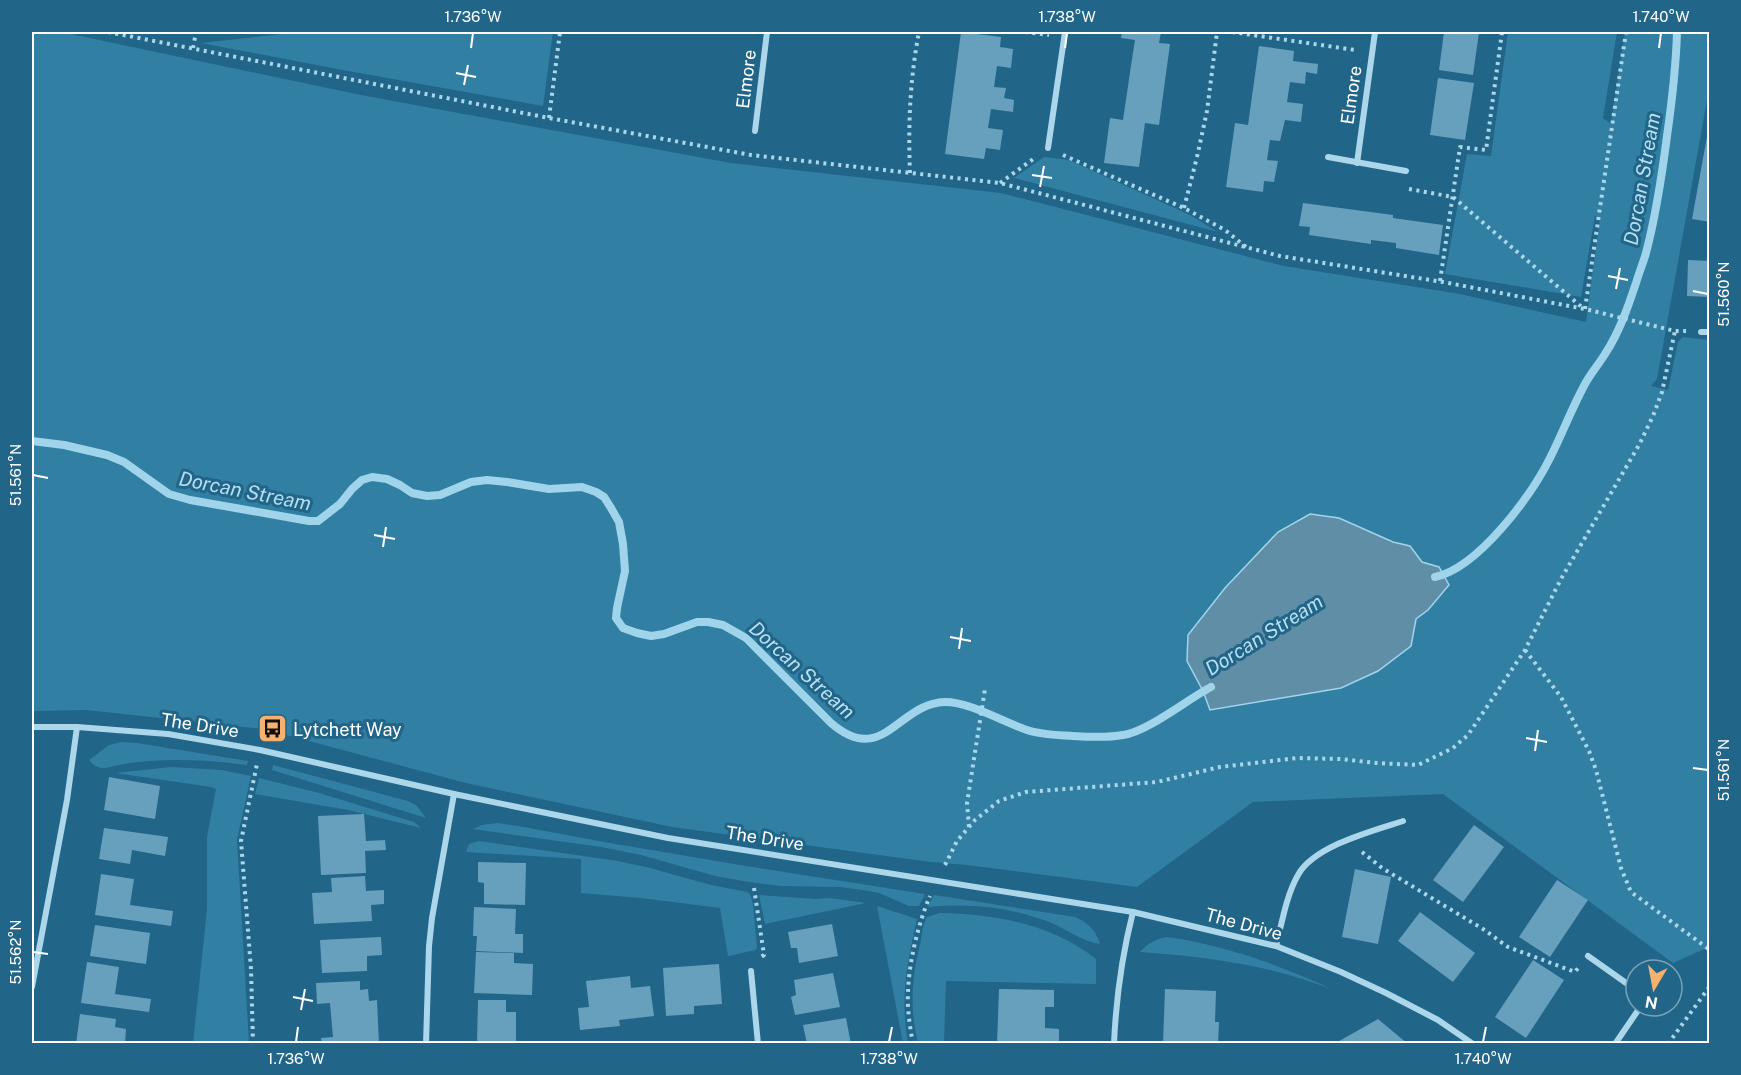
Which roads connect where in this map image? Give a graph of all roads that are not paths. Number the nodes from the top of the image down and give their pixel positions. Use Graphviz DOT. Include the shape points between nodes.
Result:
graph roads {
  1 [pos="767,32"];
  2 [pos="1065,32"];
  3 [pos="1375,32"];
  4 [pos="755,131"];
  5 [pos="1048,148"];
  6 [pos="1328,157"];
  7 [pos="1357,163"];
  8 [pos="1406,171"];
  9 [pos="1701,332"];
  10 [pos="1710,332"];
  11 [pos="32,727"];
  12 [pos="78,727"];
  13 [pos="454,794"];
  14 [pos="1403,821"];
  15 [pos="1133,912"];
  16 [pos="1276,946"];
  17 [pos="1588,956"];
  18 [pos="751,970"];
  19 [pos="1624,982"];
  20 [pos="32,987"];
  21 [pos="1633,1018"];
  22 [pos="426,1044"];
  23 [pos="758,1044"];
  24 [pos="1114,1044"];
  25 [pos="1473,1044"];
  26 [pos="1615,1044"];
  1 -- 4 [label="street, Elmore"];
  2 -- 5 [label="street"];
  3 -- 7 [label="street, Elmore"];
  6 -- 7 [label="street"];
  7 -- 8 [label="street"];
  9 -- 10 [label="street"];
  11 -- 12 [label="street, The Drive"];
  12 -- 13 [label="street, The Drive" via="168,734 260,750"];
  12 -- 20 [label="street"];
  13 -- 15 [label="street, The Drive" via="668,838"];
  13 -- 22 [label="street" via="432,918"];
  14 -- 16 [label="street" via="1348,840 1307,861 1289,896"];
  15 -- 16 [label="street, The Drive"];
  15 -- 24 [label="street" via="1116,1002"];
  16 -- 25 [label="street, The Drive" via="1386,993 1438,1020"];
  17 -- 19 [label="street"];
  18 -- 23 [label="street"];
  21 -- 26 [label="street"];
}
